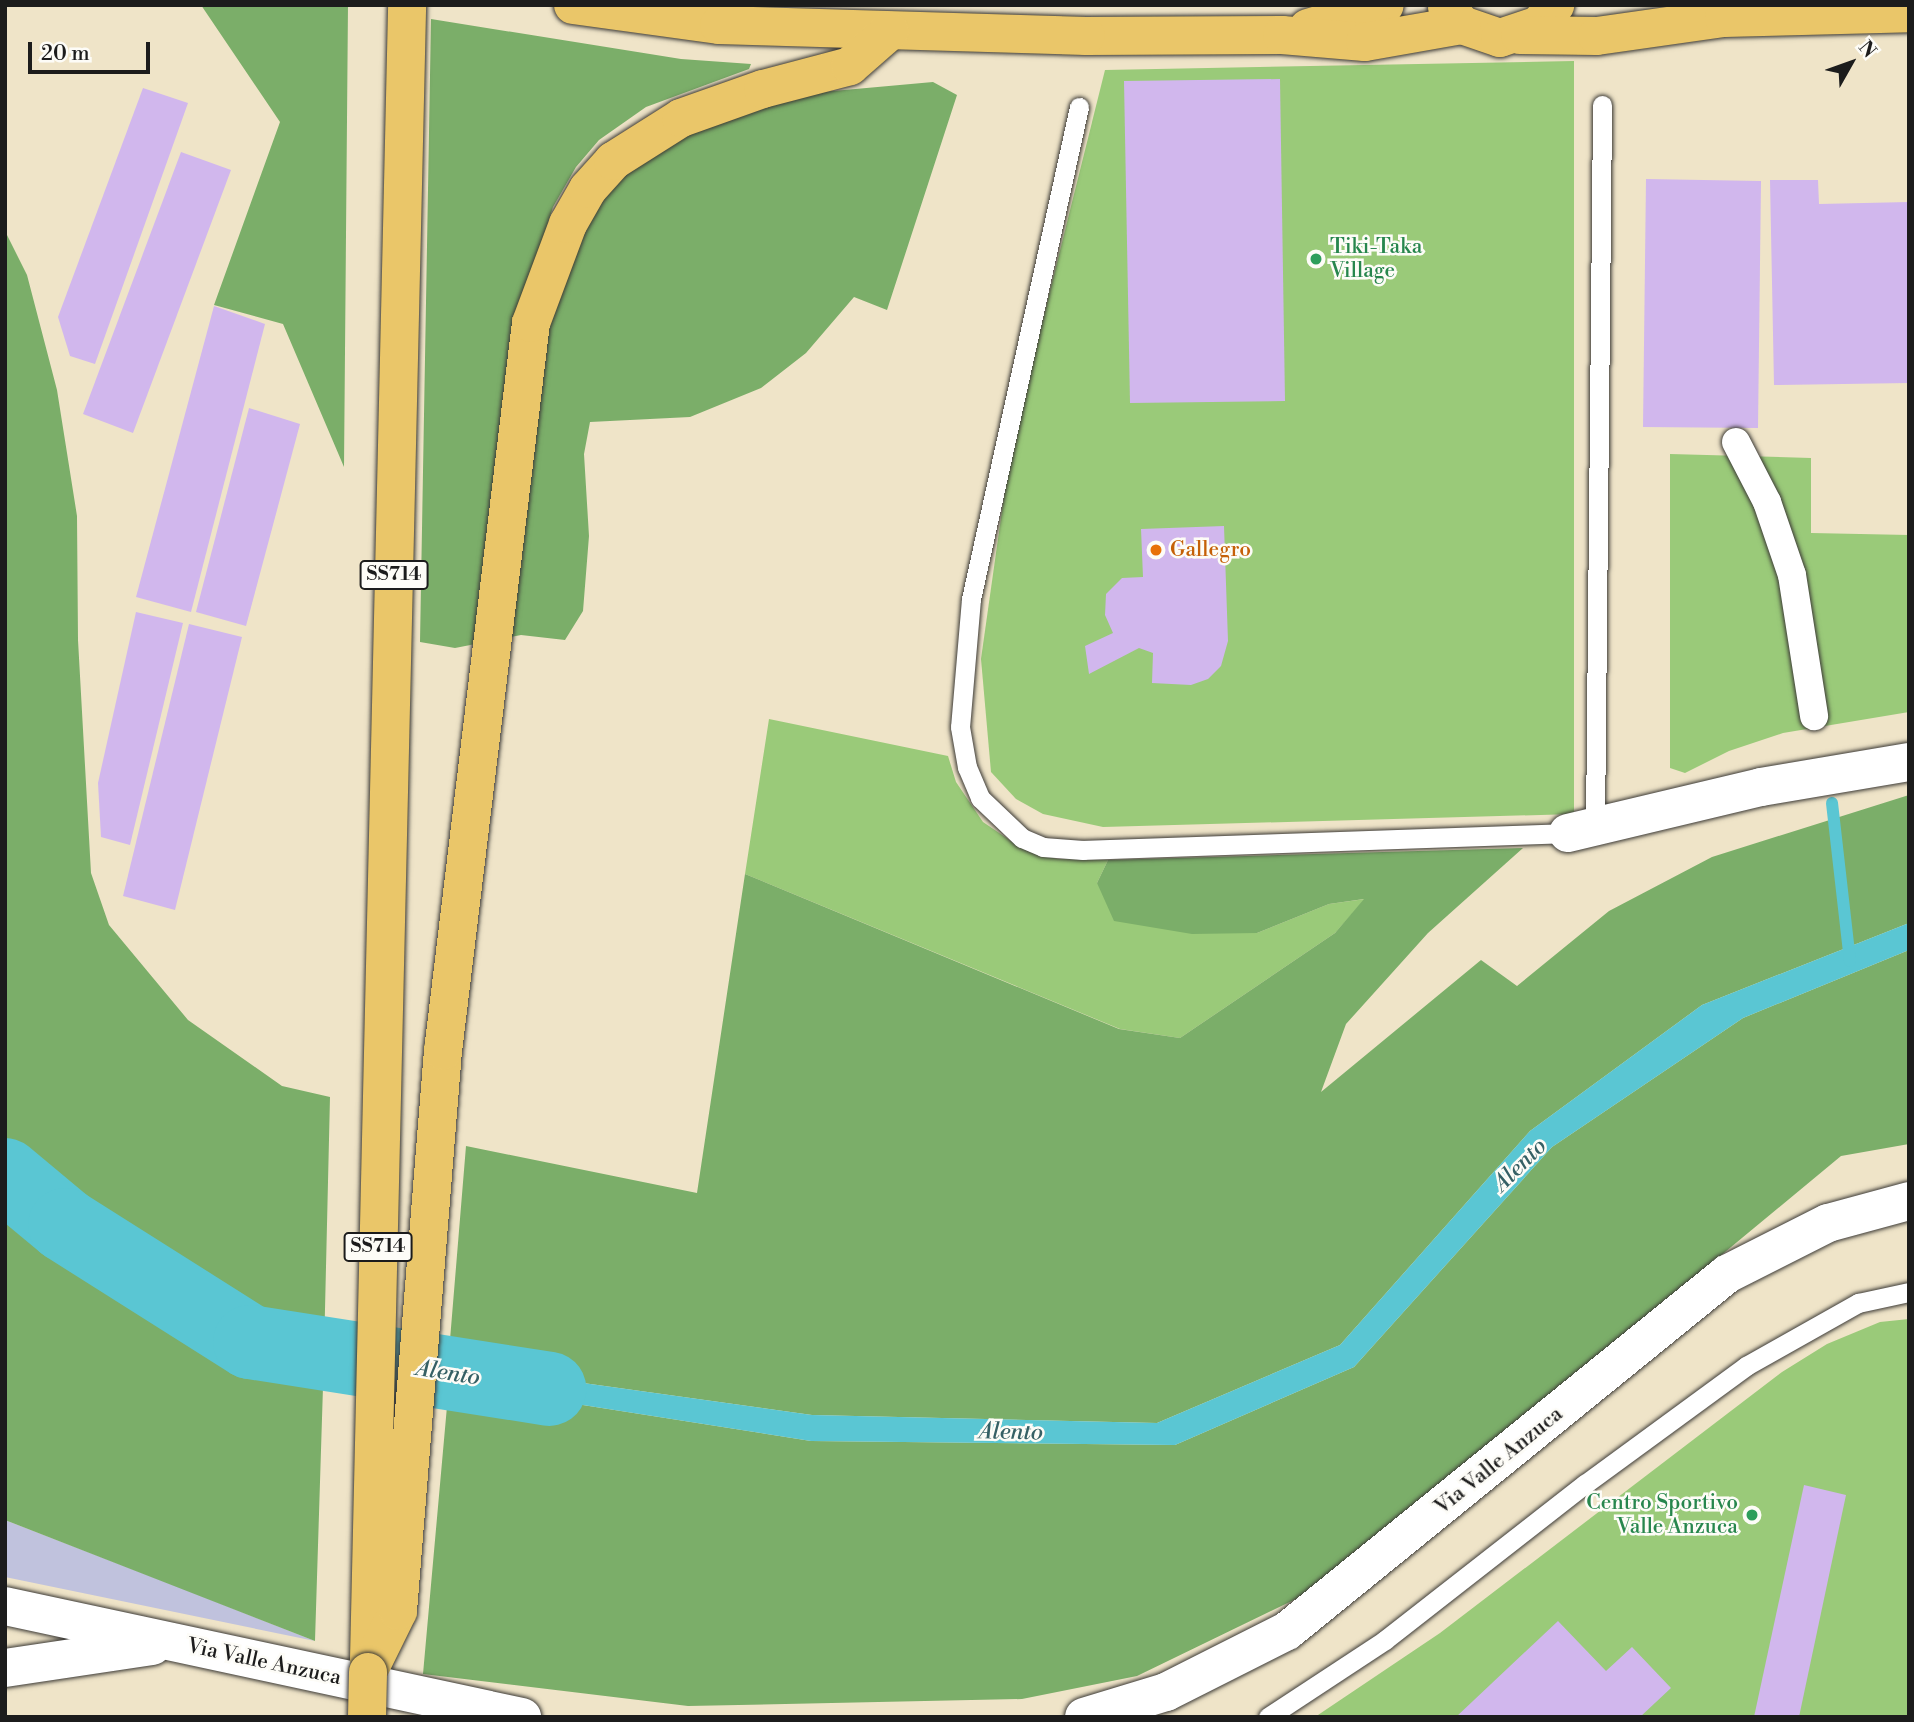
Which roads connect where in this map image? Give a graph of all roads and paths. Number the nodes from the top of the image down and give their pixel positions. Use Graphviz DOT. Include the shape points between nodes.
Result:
graph roads {
  1 [pos="407,5"];
  2 [pos="573,5"];
  3 [pos="809,5"];
  4 [pos="1385,5"];
  5 [pos="1555,5"];
  6 [pos="1671,13"];
  7 [pos="1909,13"];
  8 [pos="1454,15"];
  9 [pos="853,30"];
  10 [pos="890,31"];
  11 [pos="1520,34"];
  12 [pos="1282,35"];
  13 [pos="1601,105"];
  14 [pos="1079,107"];
  15 [pos="1736,442"];
  16 [pos="1814,716"];
  17 [pos="1909,762"];
  18 [pos="1581,830"];
  19 [pos="1909,1201"];
  20 [pos="1909,1292"];
  21 [pos="5,1606"];
  22 [pos="175,1643"];
  23 [pos="5,1668"];
  24 [pos="368,1672"];
  25 [pos="1140,1711"];
  26 [pos="367,1717"];
  27 [pos="522,1717"];
  28 [pos="1084,1717"];
  29 [pos="1268,1717"];
  1 -- 24 [label="main road, SS714"];
  2 -- 9 [label="main road" via="695,23"];
  3 -- 9 [label="main road"];
  4 -- 12 [label="main road"];
  5 -- 11 [label="main road" via="1539,25"];
  6 -- 7 [label="main road"];
  6 -- 11 [label="main road" via="1597,36"];
  8 -- 11 [label="main road" via="1500,38"];
  8 -- 12 [label="main road" via="1365,42"];
  9 -- 10 [label="main road"];
  10 -- 12 [label="main road"];
  10 -- 24 [label="main road" via="850,66 763,89 681,118 613,161 588,189 548,271 531,323 443,1051 398,1611"];
  13 -- 18 [label="lane"];
  14 -- 18 [label="lane" via="971,599 960,727 967,767 980,798 1022,838 1043,847 1083,850"];
  15 -- 16 [label="street" via="1767,502 1792,575"];
  17 -- 18 [label="street" via="1761,787"];
  19 -- 25 [label="street, Via Valle Anzuca" via="1828,1223 1727,1274 1287,1631"];
  20 -- 29 [label="lane" via="1858,1303 1746,1366 1584,1484 1385,1640"];
  21 -- 22 [label="street, Via Valle Anzuca"];
  22 -- 23 [label="street"];
  22 -- 27 [label="street, Via Valle Anzuca"];
  24 -- 26 [label="main road, SS714, bridge"];
  25 -- 28 [label="street, Via Valle Anzuca"];
}
